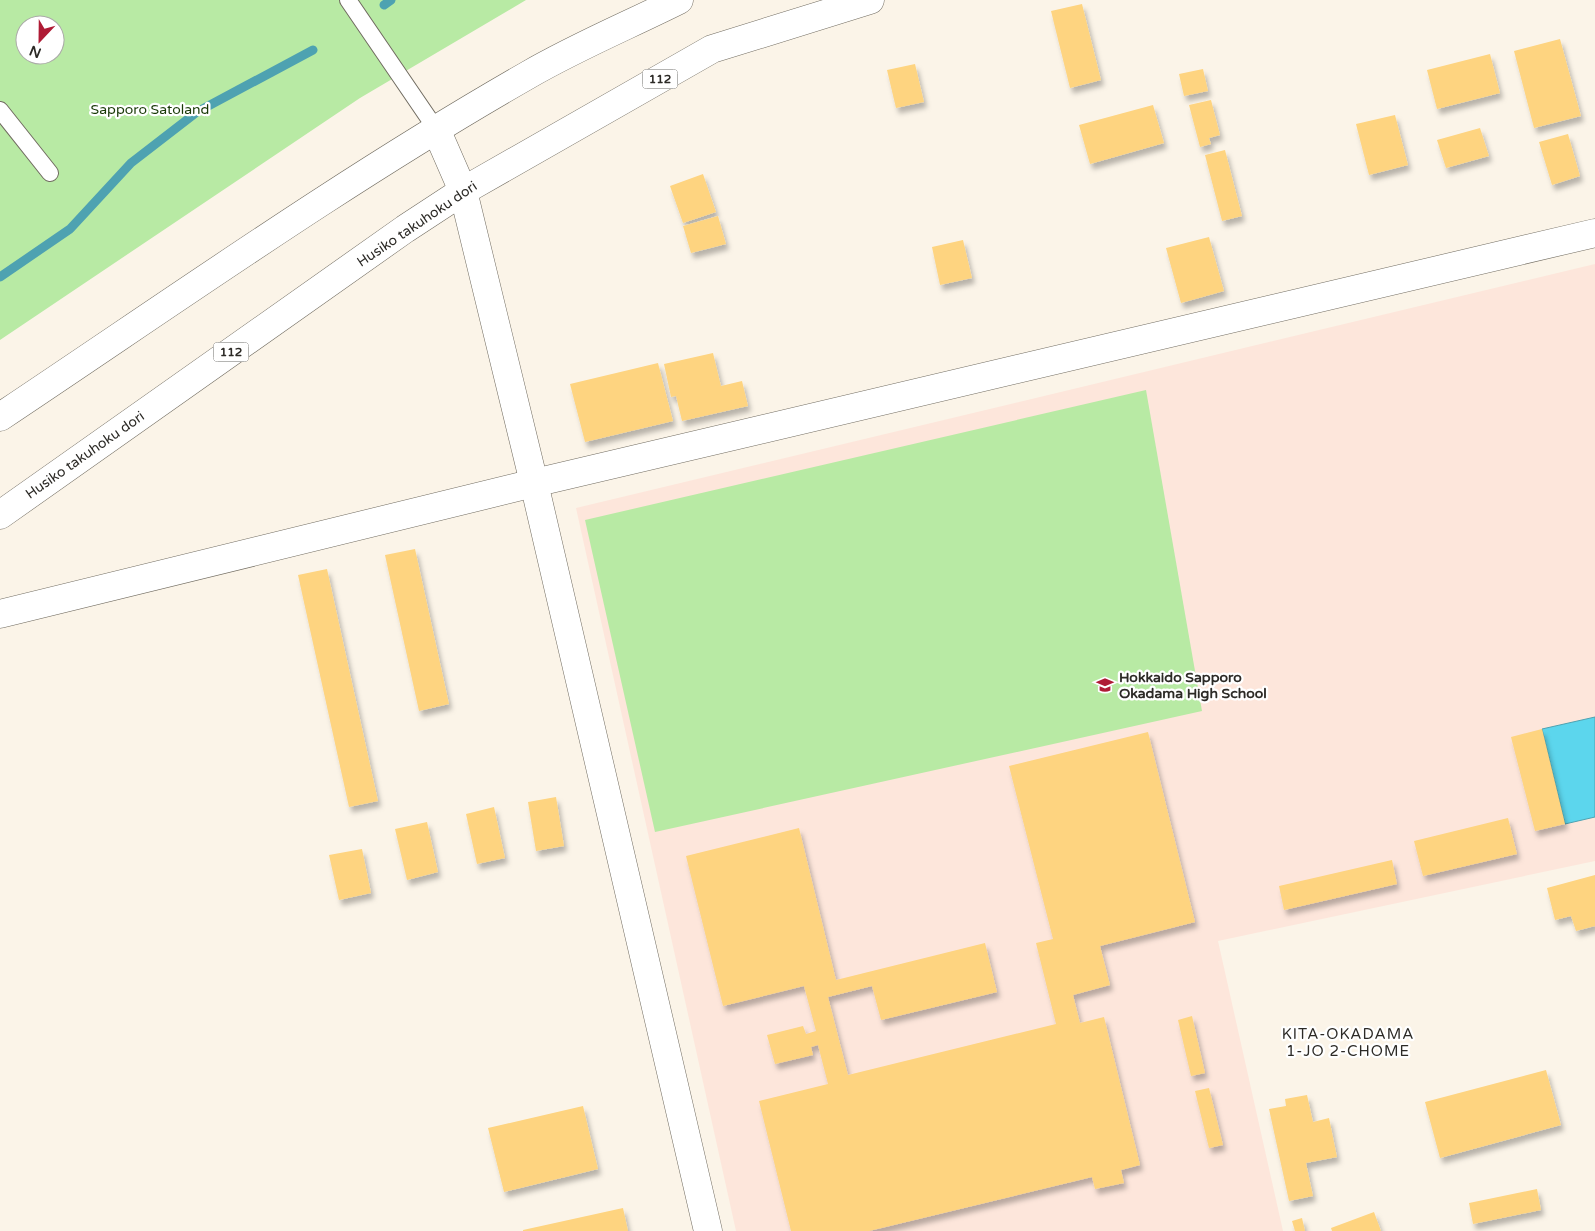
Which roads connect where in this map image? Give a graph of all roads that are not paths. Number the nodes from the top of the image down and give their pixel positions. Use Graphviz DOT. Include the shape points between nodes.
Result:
graph roads {
  1 [pos="348,0"];
  2 [pos="678,0"];
  3 [pos="870,0"];
  4 [pos="0,110"];
  5 [pos="436,129"];
  6 [pos="50,173"];
  7 [pos="463,191"];
  8 [pos="1595,233"];
  9 [pos="0,417"];
  10 [pos="534,483"];
  11 [pos="0,515"];
  12 [pos="0,614"];
  13 [pos="708,1231"];
  1 -- 5 [label="lane"];
  2 -- 5 [label="street" via="530,73"];
  3 -- 7 [label="street, Husiko takuhoku dori / 112" via="712,48"];
  4 -- 6 [label="lane"];
  5 -- 7 [label="street"];
  5 -- 9 [label="street"];
  7 -- 10 [label="street"];
  7 -- 11 [label="street, Husiko takuhoku dori / 112"];
  8 -- 10 [label="street"];
  10 -- 12 [label="street"];
  10 -- 13 [label="street"];
}
